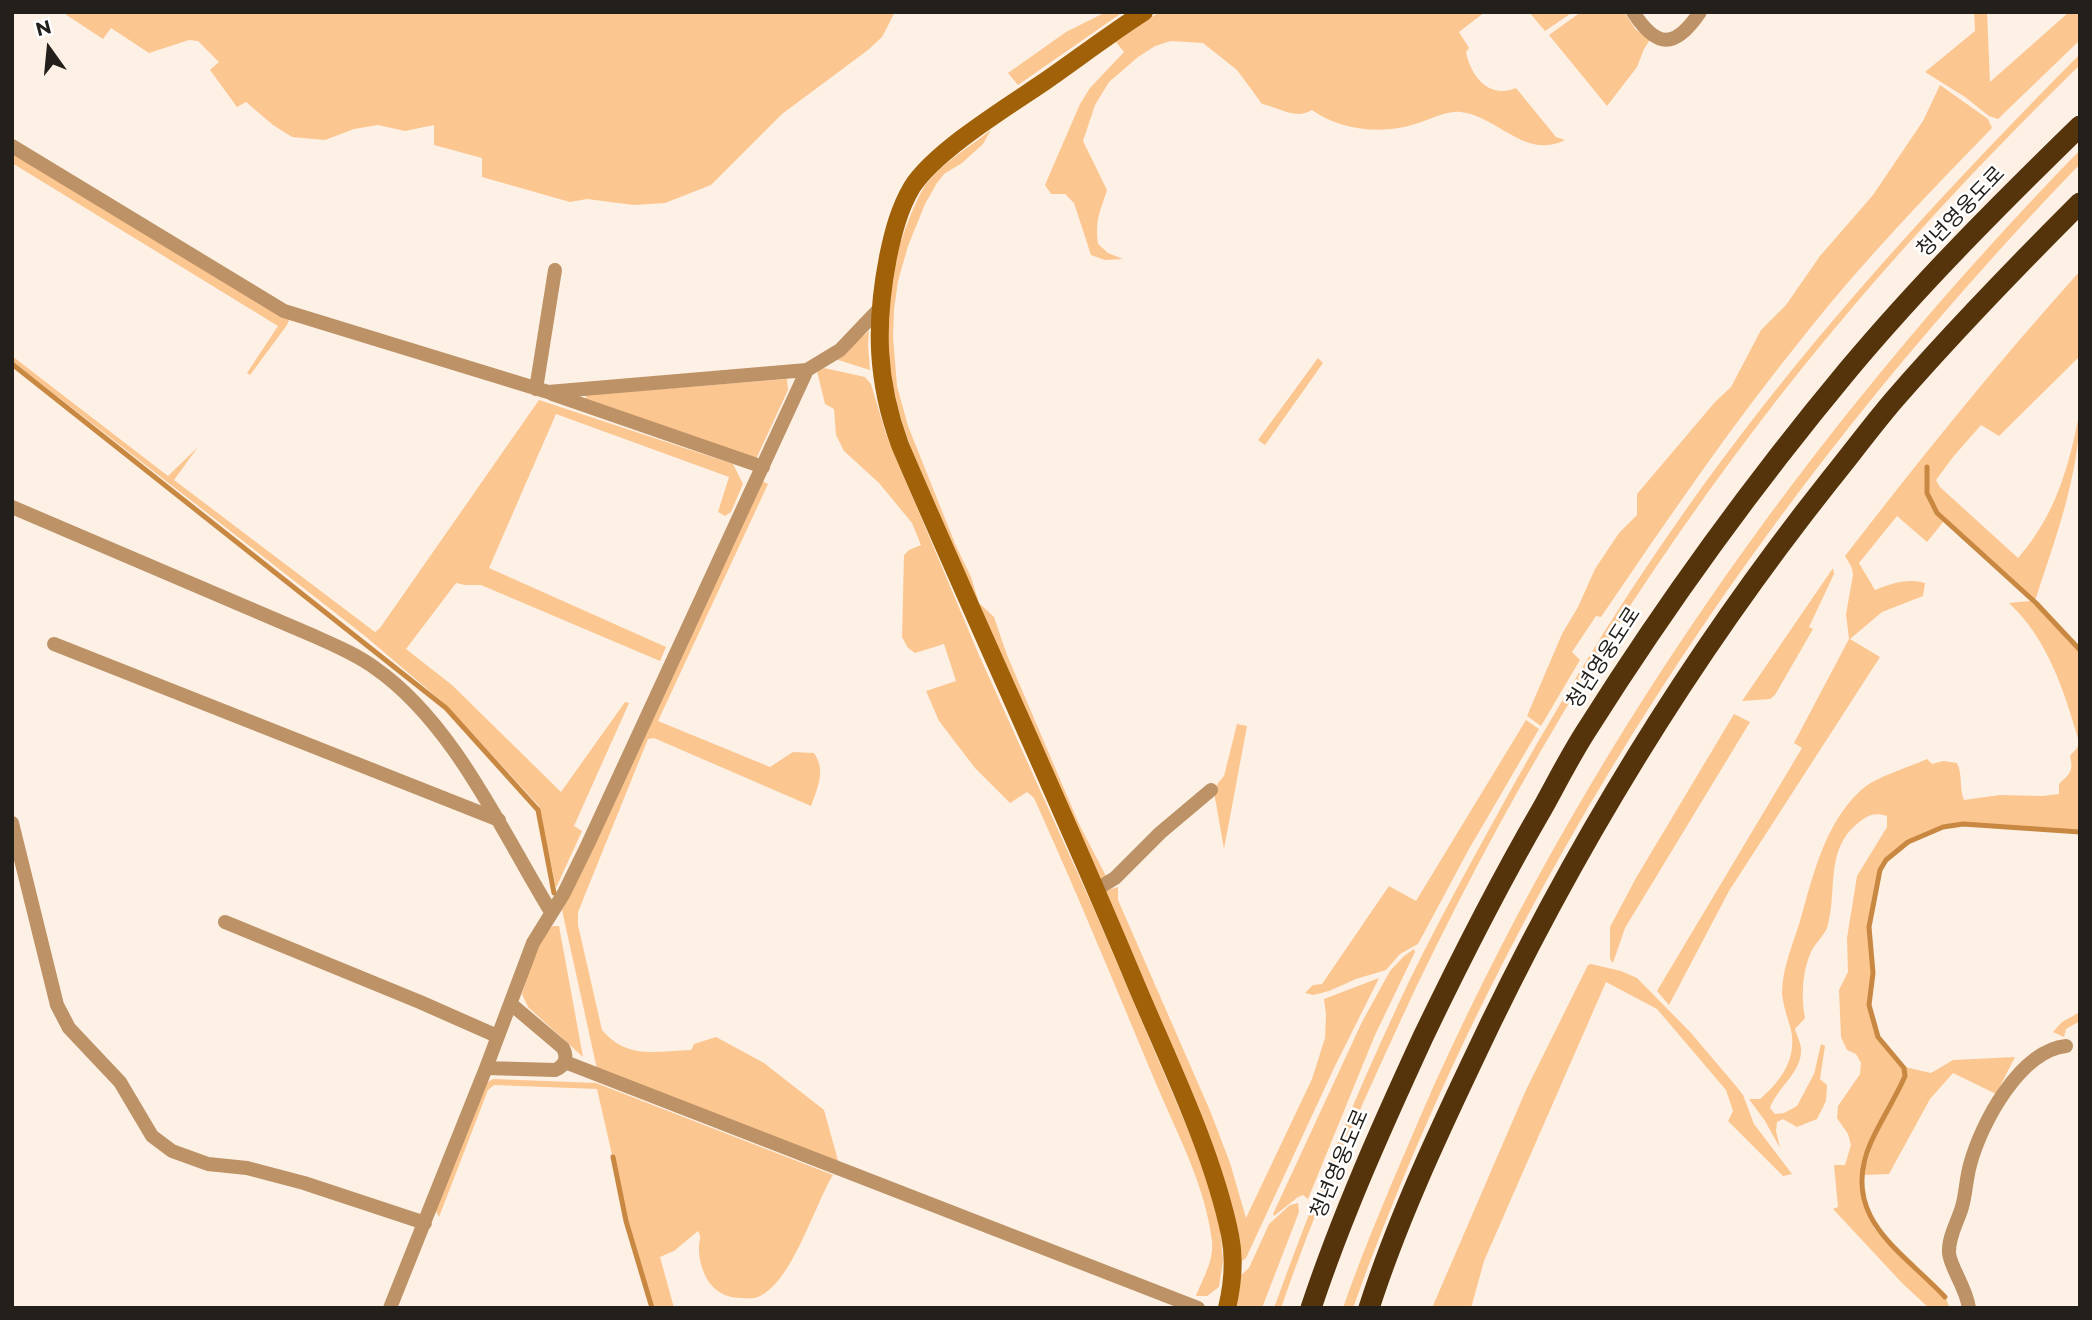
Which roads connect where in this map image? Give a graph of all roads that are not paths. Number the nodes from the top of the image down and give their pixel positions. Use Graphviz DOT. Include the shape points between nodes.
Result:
graph roads {
  1 [pos="1144,12"];
  2 [pos="1633,12"];
  3 [pos="1700,12"];
  4 [pos="2080,126"];
  5 [pos="12,146"];
  6 [pos="2080,203"];
  7 [pos="555,270"];
  8 [pos="880,308"];
  9 [pos="807,370"];
  10 [pos="542,391"];
  11 [pos="763,467"];
  12 [pos="12,507"];
  13 [pos="54,644"];
  14 [pos="1211,790"];
  15 [pos="499,820"];
  16 [pos="12,823"];
  17 [pos="1097,889"];
  18 [pos="551,912"];
  19 [pos="225,922"];
  20 [pos="511,1004"];
  21 [pos="497,1036"];
  22 [pos="2067,1046"];
  23 [pos="565,1062"];
  24 [pos="486,1068"];
  25 [pos="425,1223"];
  26 [pos="390,1308"];
  27 [pos="1198,1308"];
  28 [pos="1227,1308"];
  29 [pos="1311,1308"];
  30 [pos="1369,1308"];
  31 [pos="1969,1308"];
  1 -- 8 [label="street" via="949,150 913,185 895,229"];
  2 -- 3 [label="street" via="1645,30 1663,39 1685,33"];
  4 -- 29 [label="highway, 청년영웅도로" via="1952,254 1849,368 1666,608 1586,731 1447,988 1382,1124"];
  5 -- 10 [label="street" via="284,311"];
  6 -- 30 [label="highway" via="1891,403 1711,639 1633,759 1496,1012 1433,1146"];
  7 -- 10 [label="street"];
  8 -- 9 [label="street" via="840,350"];
  8 -- 17 [label="street" via="881,367 892,422"];
  9 -- 10 [label="street"];
  9 -- 11 [label="street"];
  10 -- 11 [label="street"];
  11 -- 18 [label="street" via="594,832"];
  12 -- 15 [label="street" via="314,636 375,668 403,691 442,735"];
  13 -- 15 [label="street"];
  14 -- 17 [label="street"];
  15 -- 18 [label="street"];
  16 -- 25 [label="street" via="57,1005 69,1028 120,1082 152,1136 172,1151 208,1164 247,1168 304,1183"];
  17 -- 28 [label="street" via="1195,1126 1222,1206 1234,1264"];
  18 -- 20 [label="street" via="533,943"];
  19 -- 21 [label="street"];
  20 -- 21 [label="street"];
  20 -- 23 [label="street" via="563,1048"];
  21 -- 24 [label="street"];
  22 -- 31 [label="street" via="2043,1054 2013,1081 1970,1163 1949,1255"];
  23 -- 24 [label="street" via="555,1070"];
  23 -- 27 [label="street"];
  24 -- 25 [label="street"];
  25 -- 26 [label="street"];
}
